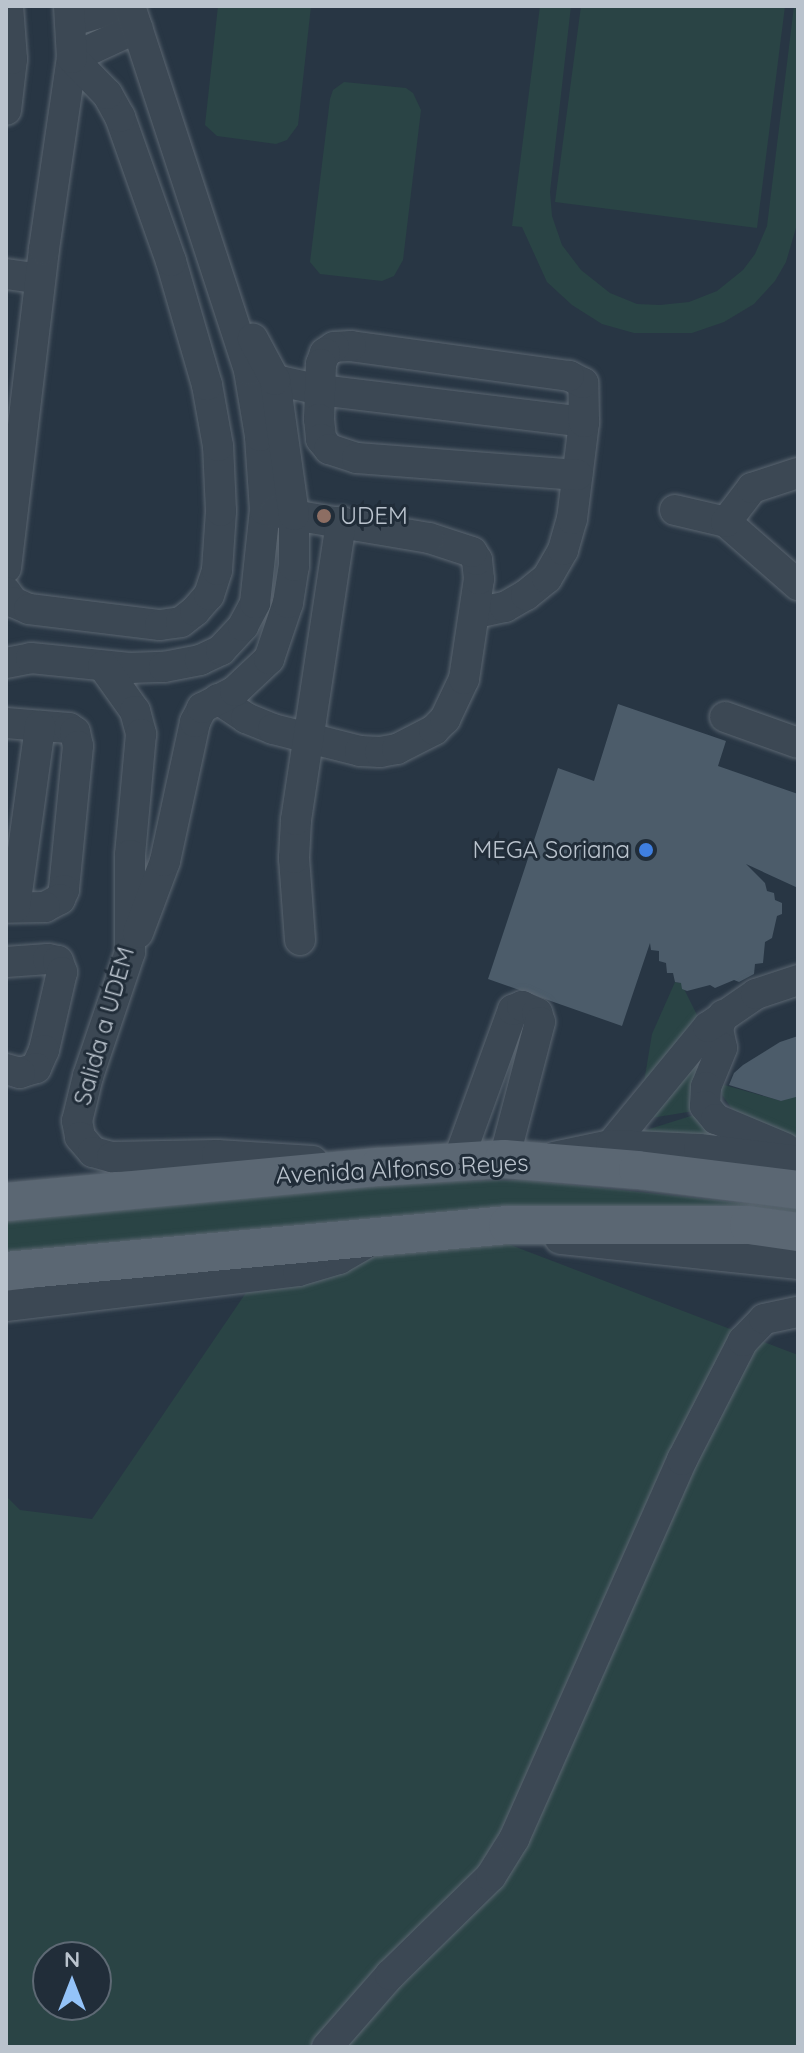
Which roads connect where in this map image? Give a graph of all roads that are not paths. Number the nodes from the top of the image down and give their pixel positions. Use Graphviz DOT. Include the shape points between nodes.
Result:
graph roads {
  1 [pos="8,6"];
  2 [pos="70,13"];
  3 [pos="130,13"];
  4 [pos="72,58"];
  5 [pos="6,110"];
  6 [pos="6,274"];
  7 [pos="40,279"];
  8 [pos="186,321"];
  9 [pos="236,321"];
  10 [pos="275,380"];
  11 [pos="320,390"];
  12 [pos="584,422"];
  13 [pos="798,473"];
  14 [pos="577,475"];
  15 [pos="675,510"];
  16 [pos="280,512"];
  17 [pos="341,521"];
  18 [pos="726,522"];
  19 [pos="6,568"];
  20 [pos="798,585"];
  21 [pos="6,592"];
  22 [pos="476,613"];
  23 [pos="6,663"];
  24 [pos="103,666"];
  25 [pos="218,699"];
  26 [pos="725,717"];
  27 [pos="6,723"];
  28 [pos="40,726"];
  29 [pos="308,740"];
  30 [pos="798,743"];
  31 [pos="10,907"];
  32 [pos="300,940"];
  33 [pos="130,952"];
  34 [pos="6,962"];
  35 [pos="798,980"];
  36 [pos="723,1015"];
  37 [pos="6,1069"];
  38 [pos="611,1145"];
  39 [pos="798,1153"];
  40 [pos="521,1160"];
  41 [pos="458,1161"];
  42 [pos="798,1161"];
  43 [pos="379,1167"];
  44 [pos="798,1190"];
  45 [pos="6,1202"];
  46 [pos="508,1225"];
  47 [pos="798,1232"];
  48 [pos="375,1237"];
  49 [pos="798,1264"];
  50 [pos="6,1271"];
  51 [pos="6,1306"];
  52 [pos="798,1312"];
  53 [pos="327,2047"];
  1 -- 5 [label="street" via="12,59"];
  2 -- 3 [label="street"];
  2 -- 4 [label="street"];
  3 -- 4 [label="street"];
  3 -- 9 [label="street"];
  4 -- 7 [label="street"];
  4 -- 8 [label="street" via="101,86 120,117 171,261"];
  6 -- 7 [label="street"];
  7 -- 19 [label="street"];
  8 -- 9 [label="street"];
  8 -- 21 [label="street" via="207,385 218,446 221,511 217,570 209,595 181,622 160,625 29,609"];
  9 -- 10 [label="street" via="256,340"];
  9 -- 16 [label="street"];
  10 -- 11 [label="street"];
  10 -- 16 [label="street"];
  11 -- 12 [label="street"];
  11 -- 12 [label="street" via="325,353 351,346 569,376 583,383"];
  11 -- 14 [label="street" via="321,439 341,454"];
  12 -- 14 [label="street"];
  13 -- 18 [label="street" via="752,488"];
  14 -- 22 [label="street" via="563,550 547,578 505,607"];
  15 -- 18 [label="street"];
  16 -- 17 [label="street"];
  16 -- 24 [label="street" via="255,603 221,650 164,667"];
  16 -- 25 [label="street" via="294,566 279,638 255,676"];
  17 -- 22 [label="street" via="472,552 479,568"];
  17 -- 29 [label="street"];
  18 -- 20 [label="street"];
  22 -- 29 [label="street" via="464,679 445,719 418,741 397,749 360,751"];
  23 -- 24 [label="street" via="31,658"];
  24 -- 33 [label="street, Salida a UDEM" via="135,711 141,734 130,855"];
  25 -- 29 [label="street" via="246,718"];
  25 -- 33 [label="street" via="202,708 195,722 165,861"];
  26 -- 30 [label="street"];
  27 -- 28 [label="street"];
  28 -- 31 [label="street"];
  28 -- 31 [label="street" via="69,728 78,739 64,890 60,899 45,907"];
  29 -- 32 [label="street" via="294,858"];
  33 -- 43 [label="street, Salida a UDEM" via="77,1121 84,1144 93,1152"];
  34 -- 37 [label="street" via="48,959 58,961 62,972 36,1068 20,1073"];
  35 -- 36 [label="street" via="756,994"];
  36 -- 38 [label="street" via="683,1053"];
  36 -- 39 [label="street" via="718,1029 722,1048 706,1087 705,1106 716,1119"];
  38 -- 40 [label="street"];
  38 -- 42 [label="street"];
  40 -- 41 [label="main road, Avenida Alfonso Reyes"];
  40 -- 41 [label="street" via="540,1022 537,1013 522,1006 513,1010"];
  40 -- 44 [label="main road, Avenida Alfonso Reyes"];
  41 -- 43 [label="main road, Avenida Alfonso Reyes"];
  43 -- 45 [label="main road, Avenida Alfonso Reyes"];
  46 -- 47 [label="main road" via="749,1225"];
  46 -- 48 [label="main road"];
  46 -- 49 [label="street" via="575,1242"];
  48 -- 50 [label="main road"];
  48 -- 51 [label="street" via="339,1259 298,1271"];
  52 -- 53 [label="street" via="764,1319 743,1341 682,1460 514,1839 491,1876 390,1975"];
}
